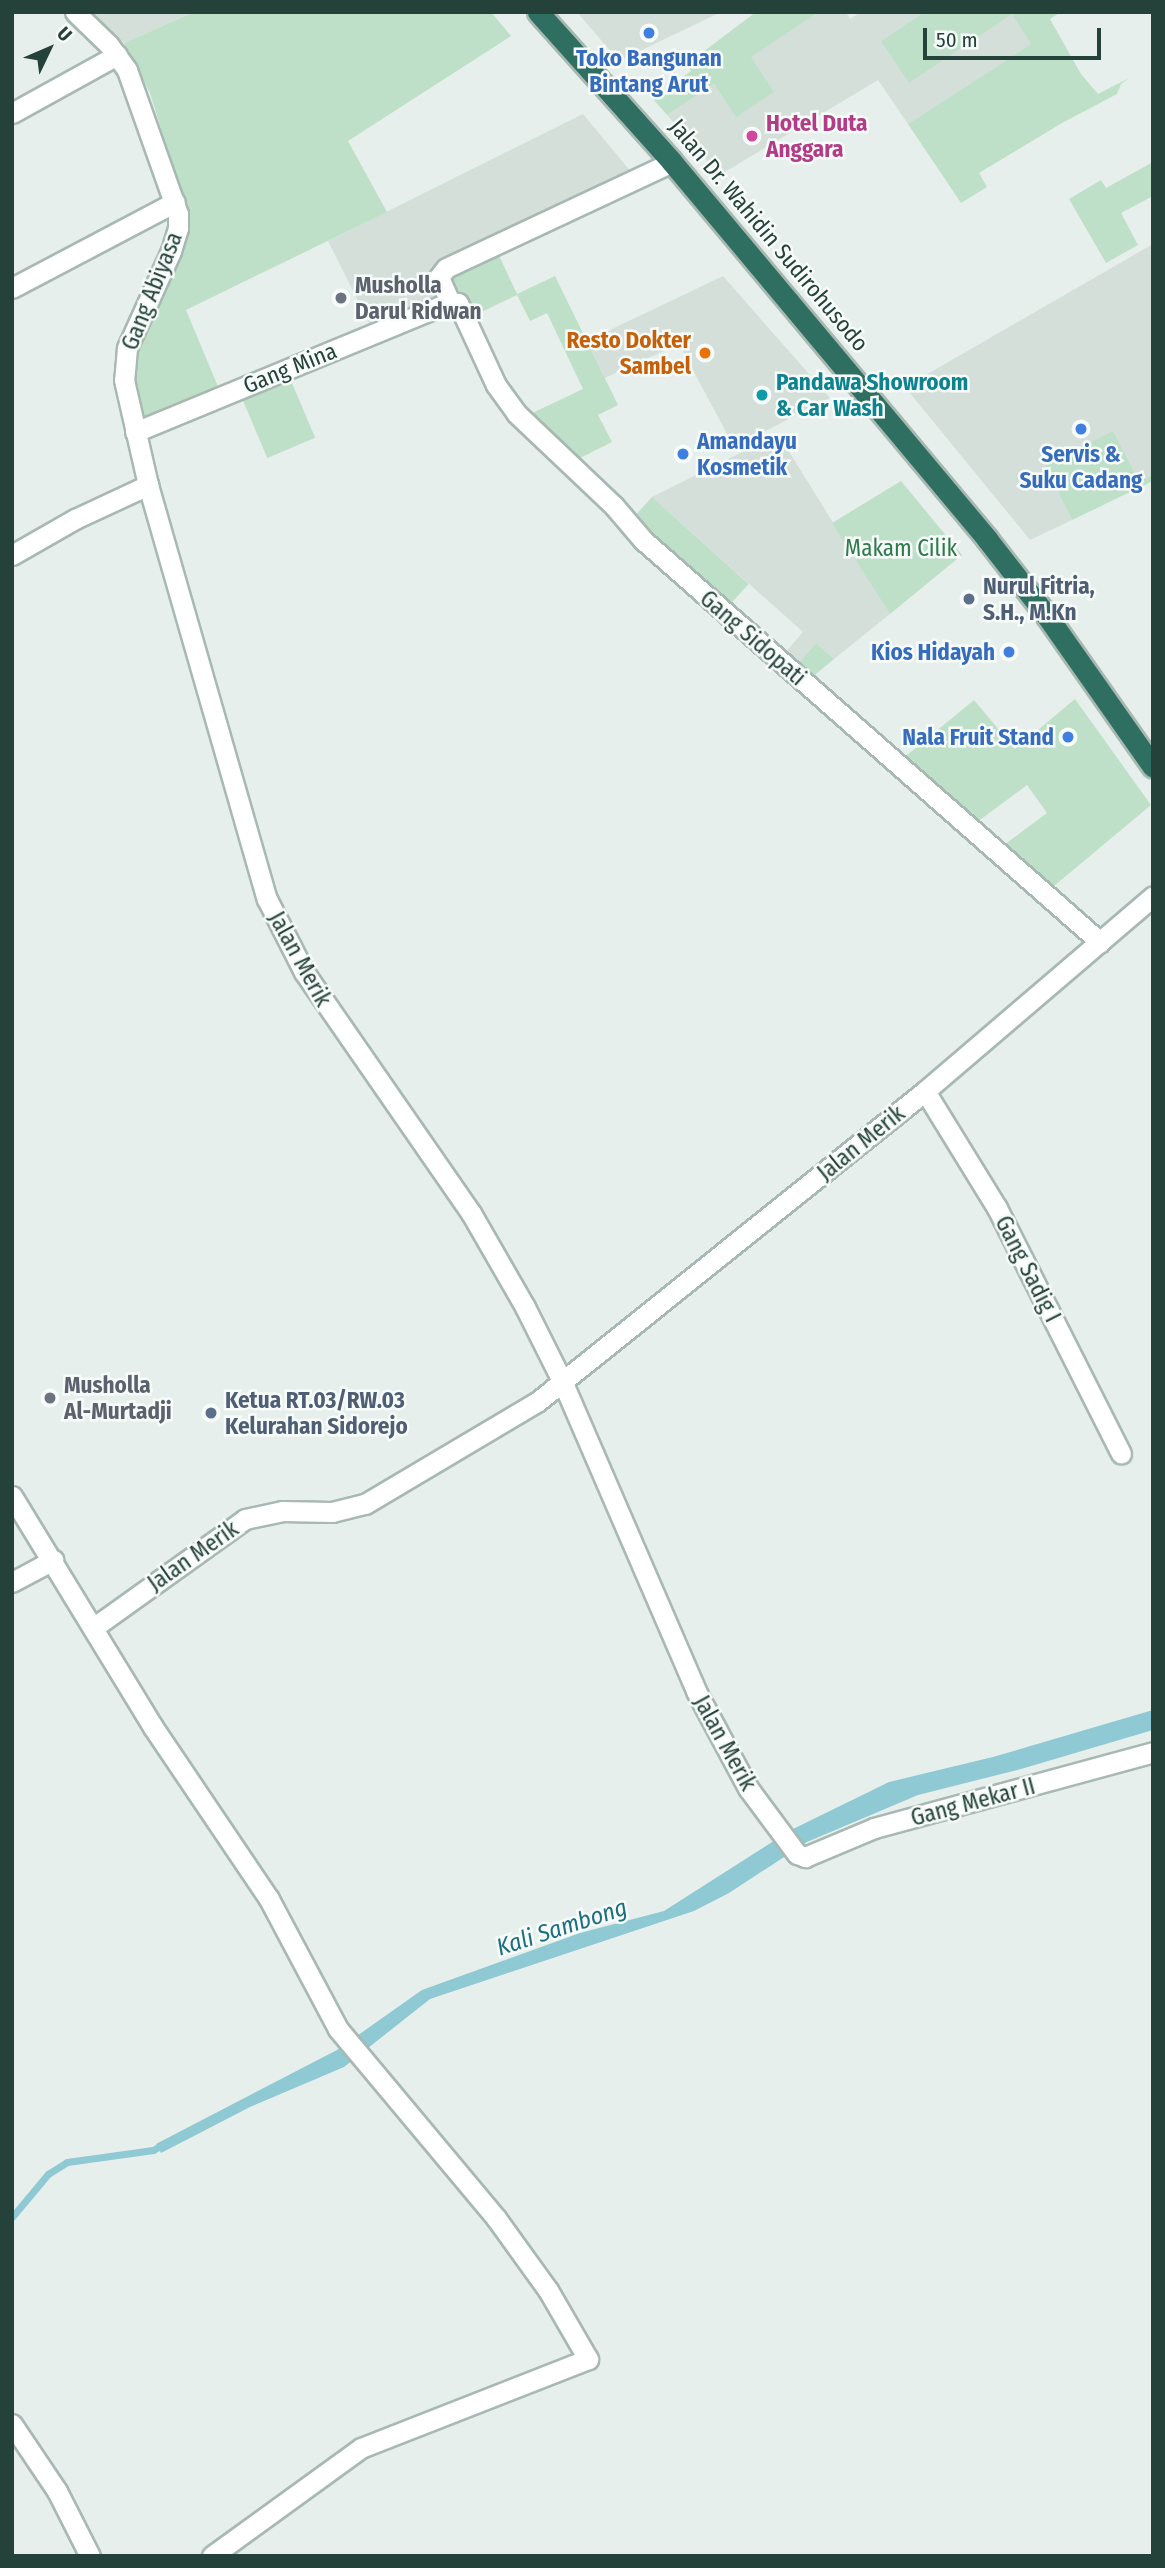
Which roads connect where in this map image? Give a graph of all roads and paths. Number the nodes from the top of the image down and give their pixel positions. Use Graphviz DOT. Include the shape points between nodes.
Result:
graph roads {
  1 [pos="75,12"];
  2 [pos="538,12"];
  3 [pos="117,55"];
  4 [pos="12,113"];
  5 [pos="672,162"];
  6 [pos="175,202"];
  7 [pos="12,288"];
  8 [pos="450,302"];
  9 [pos="135,432"];
  10 [pos="148,485"];
  11 [pos="12,555"];
  12 [pos="1153,767"];
  13 [pos="1153,896"];
  14 [pos="1100,942"];
  15 [pos="925,1091"];
  16 [pos="563,1382"];
  17 [pos="1121,1453"];
  18 [pos="12,1496"];
  19 [pos="53,1560"];
  20 [pos="12,1581"];
  21 [pos="93,1628"];
  22 [pos="1153,1752"];
  23 [pos="797,1854"];
  24 [pos="12,2424"];
  25 [pos="90,2556"];
  26 [pos="212,2556"];
  1 -- 3 [label="street, Gang Abiyasa"];
  2 -- 5 [label="highway, Jalan Dr. Wahidin Sudirohusodo"];
  3 -- 4 [label="street"];
  3 -- 6 [label="street, Gang Abiyasa" via="131,79"];
  5 -- 8 [label="street" via="446,268 439,277"];
  5 -- 12 [label="highway, Jalan Dr. Wahidin Sudirohusodo" via="994,548"];
  6 -- 7 [label="street"];
  6 -- 9 [label="street, Gang Abiyasa" via="179,221 175,242 124,359"];
  8 -- 9 [label="street, Gang Mina"];
  8 -- 14 [label="street, Gang Sidopati" via="458,303 496,385 516,413 614,506 643,540"];
  9 -- 10 [label="street, Gang Abiyasa"];
  10 -- 11 [label="street"];
  10 -- 16 [label="street, Jalan Merik" via="258,874 275,919 336,1022 486,1238"];
  13 -- 14 [label="street, Jalan Merik"];
  14 -- 15 [label="street, Jalan Merik"];
  15 -- 16 [label="street, Jalan Merik"];
  15 -- 17 [label="street, Gang Sadig I" via="982,1181"];
  16 -- 21 [label="street, Jalan Merik" via="523,1411 365,1504 332,1512 282,1511 245,1519"];
  16 -- 23 [label="street, Jalan Merik" via="696,1690 748,1788"];
  18 -- 19 [label="street"];
  19 -- 20 [label="street"];
  19 -- 21 [label="street"];
  21 -- 26 [label="street" via="268,1899 338,2029 496,2218 548,2290 588,2359 361,2448"];
  22 -- 23 [label="street, Gang Mekar II" via="874,1828 805,1857"];
  24 -- 25 [label="street" via="57,2491"];
}
